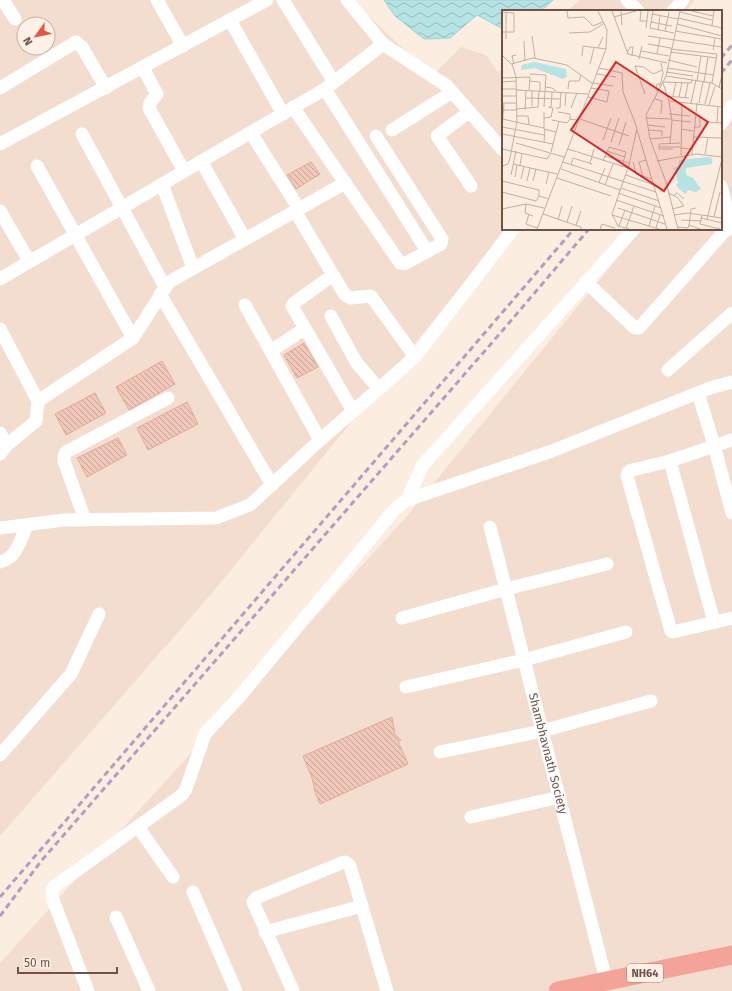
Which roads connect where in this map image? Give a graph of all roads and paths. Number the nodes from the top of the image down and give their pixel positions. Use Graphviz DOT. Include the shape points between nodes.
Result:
graph roads {
  1 [pos="3,0"];
  2 [pos="156,0"];
  3 [pos="267,0"];
  4 [pos="283,0"];
  5 [pos="347,0"];
  6 [pos="627,0"];
  7 [pos="683,0"];
  8 [pos="637,10"];
  9 [pos="674,10"];
  10 [pos="15,19"];
  11 [pos="230,20"];
  12 [pos="383,44"];
  13 [pos="183,46"];
  14 [pos="143,68"];
  15 [pos="329,86"];
  16 [pos="0,88"];
  17 [pos="106,88"];
  18 [pos="452,92"];
  19 [pos="732,106"];
  20 [pos="288,110"];
  21 [pos="469,112"];
  22 [pos="722,122"];
  23 [pos="392,130"];
  24 [pos="251,133"];
  25 [pos="82,134"];
  26 [pos="376,136"];
  27 [pos="0,144"];
  28 [pos="502,149"];
  29 [pos="201,161"];
  30 [pos="37,166"];
  31 [pos="184,171"];
  32 [pos="345,183"];
  33 [pos="162,184"];
  34 [pos="471,186"];
  35 [pos="722,190"];
  36 [pos="122,207"];
  37 [pos="297,210"];
  38 [pos="0,212"];
  39 [pos="731,227"];
  40 [pos="512,230"];
  41 [pos="633,230"];
  42 [pos="74,235"];
  43 [pos="245,240"];
  44 [pos="427,252"];
  45 [pos="30,262"];
  46 [pos="193,268"];
  47 [pos="333,275"];
  48 [pos="0,279"];
  49 [pos="586,282"];
  50 [pos="163,290"];
  51 [pos="245,304"];
  52 [pos="732,313"];
  53 [pos="331,316"];
  54 [pos="0,329"];
  55 [pos="304,329"];
  56 [pos="133,338"];
  57 [pos="271,351"];
  58 [pos="415,357"];
  59 [pos="668,370"];
  60 [pos="732,382"];
  61 [pos="379,389"];
  62 [pos="698,393"];
  63 [pos="168,398"];
  64 [pos="38,401"];
  65 [pos="353,411"];
  66 [pos="0,432"];
  67 [pos="320,440"];
  68 [pos="732,440"];
  69 [pos="714,445"];
  70 [pos="4,449"];
  71 [pos="670,461"];
  72 [pos="272,485"];
  73 [pos="407,500"];
  74 [pos="732,513"];
  75 [pos="85,520"];
  76 [pos="27,525"];
  77 [pos="490,527"];
  78 [pos="0,528"];
  79 [pos="0,562"];
  80 [pos="607,564"];
  81 [pos="506,589"];
  82 [pos="99,614"];
  83 [pos="402,618"];
  84 [pos="732,618"];
  85 [pos="714,622"];
  86 [pos="626,632"];
  87 [pos="524,660"];
  88 [pos="406,687"];
  89 [pos="651,701"];
  90 [pos="542,730"];
  91 [pos="440,752"];
  92 [pos="0,755"];
  93 [pos="560,797"];
  94 [pos="471,817"];
  95 [pos="138,827"];
  96 [pos="173,877"];
  97 [pos="193,892"];
  98 [pos="362,906"];
  99 [pos="116,916"];
  100 [pos="265,932"];
  101 [pos="732,955"];
  102 [pos="616,983"];
  103 [pos="88,991"];
  104 [pos="149,991"];
  105 [pos="236,991"];
  106 [pos="293,991"];
  107 [pos="387,991"];
  108 [pos="558,991"];
  1 -- 10 [label="street"];
  2 -- 13 [label="street"];
  3 -- 11 [label="street"];
  4 -- 15 [label="street"];
  5 -- 12 [label="street"];
  6 -- 8 [label="street"];
  7 -- 9 [label="street"];
  11 -- 13 [label="street"];
  11 -- 20 [label="street"];
  12 -- 15 [label="street"];
  12 -- 18 [label="street"];
  13 -- 14 [label="street"];
  14 -- 17 [label="street"];
  14 -- 31 [label="street" via="157,94 149,108"];
  15 -- 20 [label="street"];
  15 -- 44 [label="street"];
  16 -- 17 [label="street" via="76,42 82,47"];
  17 -- 27 [label="street"];
  18 -- 21 [label="street"];
  18 -- 23 [label="street"];
  19 -- 22 [label="street"];
  20 -- 24 [label="street"];
  20 -- 32 [label="street"];
  21 -- 28 [label="street"];
  21 -- 34 [label="street" via="437,136"];
  24 -- 29 [label="street"];
  24 -- 37 [label="street"];
  25 -- 36 [label="street"];
  26 -- 44 [label="street" via="442,239 441,244"];
  29 -- 31 [label="street"];
  29 -- 43 [label="street"];
  30 -- 42 [label="street"];
  31 -- 33 [label="street"];
  32 -- 37 [label="street"];
  32 -- 44 [label="street" via="400,263 404,264"];
  33 -- 36 [label="street"];
  33 -- 46 [label="street"];
  35 -- 39 [label="street"];
  36 -- 42 [label="street"];
  36 -- 50 [label="street"];
  37 -- 43 [label="street"];
  37 -- 47 [label="street"];
  38 -- 45 [label="street"];
  39 -- 49 [label="street" via="639,328 635,328"];
  40 -- 58 [label="street"];
  41 -- 49 [label="street"];
  42 -- 45 [label="street"];
  42 -- 56 [label="street"];
  43 -- 46 [label="street"];
  45 -- 48 [label="street"];
  46 -- 50 [label="street" via="174,279"];
  47 -- 55 [label="street" via="294,303 293,310"];
  47 -- 58 [label="street" via="348,298 372,296"];
  49 -- 73 [label="street" via="422,466"];
  50 -- 56 [label="street"];
  50 -- 72 [label="street"];
  51 -- 57 [label="street"];
  52 -- 59 [label="street"];
  53 -- 61 [label="street" via="356,362"];
  54 -- 64 [label="street"];
  55 -- 57 [label="street"];
  55 -- 65 [label="street"];
  56 -- 64 [label="street"];
  57 -- 67 [label="street"];
  58 -- 61 [label="street"];
  60 -- 62 [label="street"];
  61 -- 65 [label="street"];
  62 -- 69 [label="street"];
  62 -- 73 [label="street" via="552,451"];
  63 -- 75 [label="street" via="66,452 64,461"];
  64 -- 70 [label="street" via="36,422"];
  65 -- 67 [label="street"];
  66 -- 70 [label="street"];
  67 -- 72 [label="street"];
  68 -- 69 [label="street"];
  69 -- 71 [label="street"];
  69 -- 74 [label="street"];
  71 -- 85 [label="street"];
  71 -- 85 [label="street" via="628,472 629,484 671,631"];
  72 -- 75 [label="street" via="250,505 216,518"];
  73 -- 95 [label="street" via="395,509 240,696 205,734 186,790"];
  75 -- 76 [label="street"];
  76 -- 78 [label="street"];
  76 -- 79 [label="street" via="14,555"];
  77 -- 81 [label="street, Shambhavnath Society"];
  80 -- 81 [label="street"];
  81 -- 83 [label="street"];
  81 -- 87 [label="street, Shambhavnath Society"];
  82 -- 92 [label="street" via="71,674"];
  84 -- 85 [label="street"];
  86 -- 87 [label="street"];
  87 -- 88 [label="street"];
  87 -- 90 [label="street, Shambhavnath Society"];
  89 -- 90 [label="street"];
  90 -- 91 [label="street"];
  90 -- 93 [label="street, Shambhavnath Society"];
  93 -- 94 [label="street"];
  93 -- 102 [label="street, Shambhavnath Society"];
  95 -- 96 [label="street"];
  95 -- 103 [label="street" via="55,886 52,891 52,897"];
  97 -- 105 [label="street"];
  98 -- 100 [label="street"];
  98 -- 100 [label="street" via="350,866 344,862 256,898 253,902 254,908"];
  98 -- 107 [label="street"];
  99 -- 104 [label="street"];
  100 -- 106 [label="street"];
  101 -- 102 [label="highway, NH64"];
  102 -- 108 [label="highway, NH64"];
}
